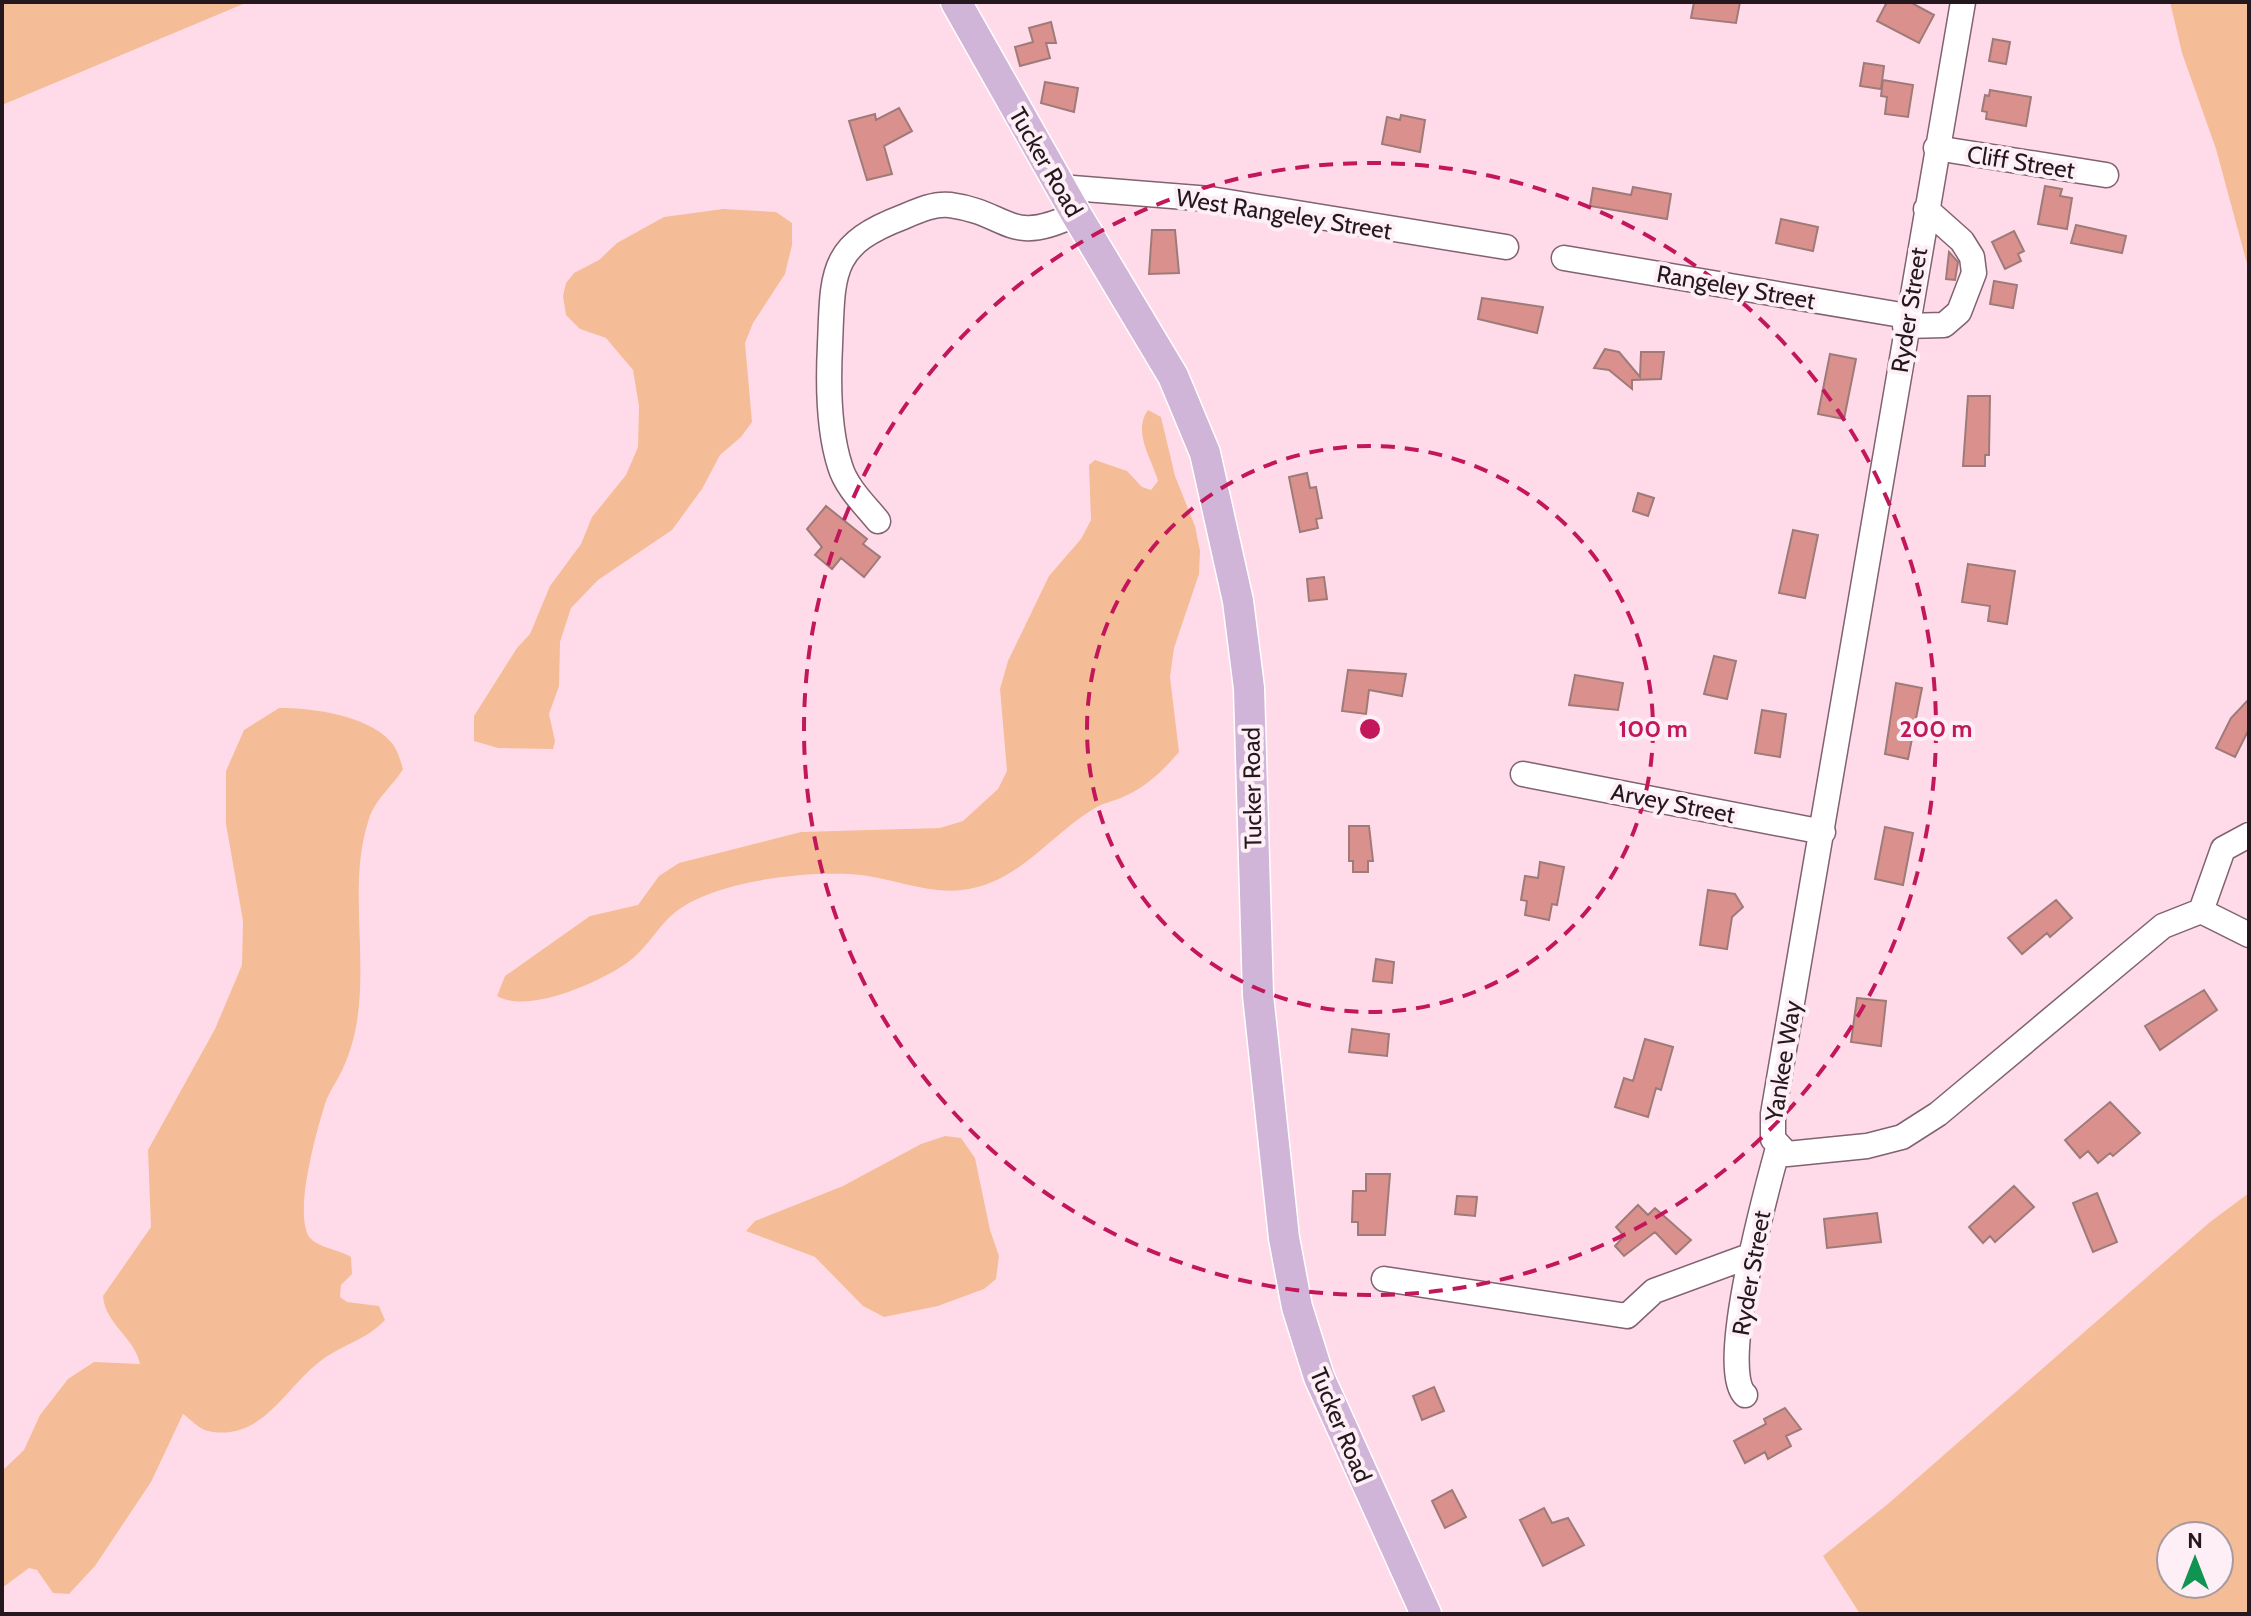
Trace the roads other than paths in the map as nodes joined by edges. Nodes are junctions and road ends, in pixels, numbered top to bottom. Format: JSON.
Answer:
{"nodes":[{"id":1,"x":956,"y":2,"type":"edge"},
{"id":2,"x":1963,"y":2,"type":"edge"},
{"id":3,"x":1936,"y":148,"type":"junction"},
{"id":4,"x":2106,"y":175,"type":"dead end"},
{"id":5,"x":1060,"y":187,"type":"junction"},
{"id":6,"x":1926,"y":209,"type":"junction"},
{"id":7,"x":1076,"y":214,"type":"junction"},
{"id":8,"x":1506,"y":247,"type":"dead end"},
{"id":9,"x":1564,"y":258,"type":"dead end"},
{"id":10,"x":1906,"y":321,"type":"junction"},
{"id":11,"x":878,"y":521,"type":"dead end"},
{"id":12,"x":1857,"y":618,"type":"joint"},
{"id":13,"x":1523,"y":774,"type":"dead end"},
{"id":14,"x":1823,"y":832,"type":"junction"},
{"id":15,"x":2249,"y":835,"type":"edge"},
{"id":16,"x":2201,"y":911,"type":"junction"},
{"id":17,"x":2249,"y":935,"type":"edge"},
{"id":18,"x":1778,"y":1148,"type":"junction"},
{"id":19,"x":1752,"y":1255,"type":"junction"},
{"id":20,"x":1384,"y":1279,"type":"dead end"},
{"id":21,"x":1745,"y":1395,"type":"dead end"},
{"id":22,"x":1426,"y":1614,"type":"edge"}],
"edges":[{"from":1,"to":5,"type":"main road","name":"Tucker Road"},
{"from":2,"to":3,"type":"street","name":"Ryder Street"},
{"from":3,"to":4,"type":"street","name":"Cliff Street"},
{"from":3,"to":6,"type":"street","name":"Ryder Street"},
{"from":5,"to":7,"type":"main road","name":"Tucker Road"},
{"from":5,"to":8,"type":"street","name":"West Rangeley Street"},
{"from":6,"to":10,"type":"street","name":"Ryder Street"},
{"from":6,"to":10,"type":"street","name":"Rangeley Street"},
{"from":7,"to":11,"type":"street"},
{"from":7,"to":22,"type":"main road","name":"Tucker Road"},
{"from":9,"to":10,"type":"street","name":"Rangeley Street"},
{"from":10,"to":12,"type":"street","name":"Ryder Street"},
{"from":12,"to":14,"type":"street","name":"Yankee Way"},
{"from":13,"to":14,"type":"street","name":"Arvey Street"},
{"from":14,"to":18,"type":"street","name":"Yankee Way"},
{"from":15,"to":16,"type":"street"},
{"from":16,"to":17,"type":"street"},
{"from":16,"to":18,"type":"street","name":"Yankee Way"},
{"from":18,"to":19,"type":"street","name":"Ryder Street"},
{"from":19,"to":20,"type":"street"},
{"from":19,"to":21,"type":"street","name":"Ryder Street"}]}
